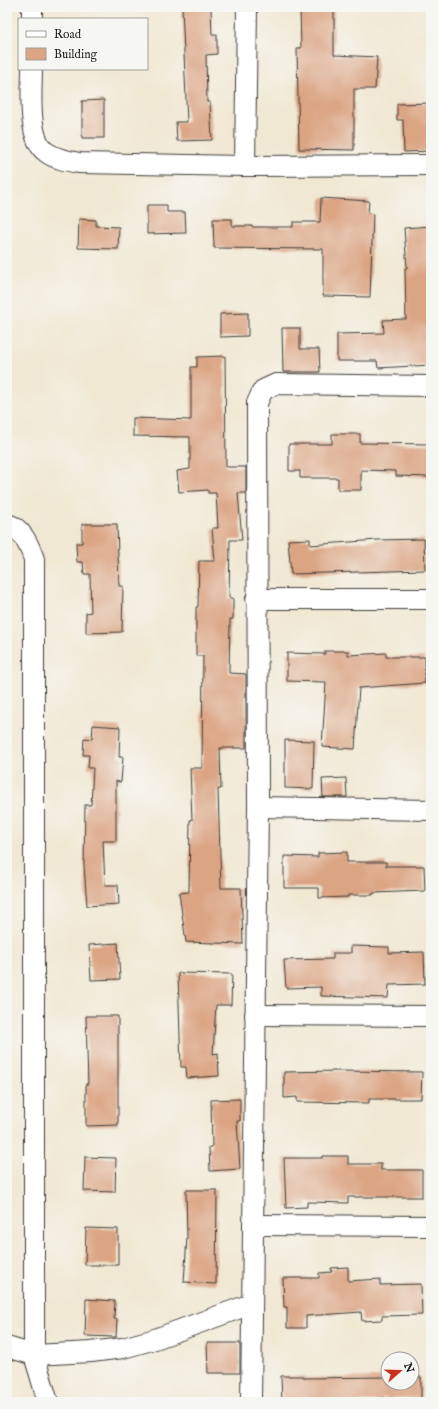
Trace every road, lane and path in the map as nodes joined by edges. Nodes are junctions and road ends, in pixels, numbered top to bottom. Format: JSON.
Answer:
{"nodes":[{"id":1,"x":32,"y":7,"type":"edge"},
{"id":2,"x":247,"y":7,"type":"edge"},
{"id":3,"x":32,"y":18,"type":"edge"},
{"id":4,"x":32,"y":70,"type":"edge"},
{"id":5,"x":431,"y":165,"type":"edge"},
{"id":6,"x":245,"y":166,"type":"junction"},
{"id":7,"x":431,"y":386,"type":"edge"},
{"id":8,"x":7,"y":524,"type":"edge"},
{"id":9,"x":256,"y":599,"type":"junction"},
{"id":10,"x":431,"y":600,"type":"edge"},
{"id":11,"x":258,"y":807,"type":"junction"},
{"id":12,"x":431,"y":810,"type":"edge"},
{"id":13,"x":255,"y":1015,"type":"junction"},
{"id":14,"x":431,"y":1016,"type":"edge"},
{"id":15,"x":253,"y":1226,"type":"junction"},
{"id":16,"x":431,"y":1226,"type":"edge"},
{"id":17,"x":251,"y":1304,"type":"junction"},
{"id":18,"x":7,"y":1347,"type":"edge"},
{"id":19,"x":34,"y":1355,"type":"junction"},
{"id":20,"x":48,"y":1402,"type":"edge"},
{"id":21,"x":252,"y":1402,"type":"edge"}],
"edges":[{"from":1,"to":3,"type":"street"},
{"from":2,"to":6,"type":"street"},
{"from":4,"to":6,"type":"street"},
{"from":5,"to":6,"type":"street"},
{"from":7,"to":9,"type":"street"},
{"from":8,"to":19,"type":"street"},
{"from":9,"to":10,"type":"street"},
{"from":9,"to":11,"type":"street"},
{"from":11,"to":12,"type":"street"},
{"from":11,"to":13,"type":"street"},
{"from":13,"to":14,"type":"street"},
{"from":13,"to":15,"type":"street"},
{"from":15,"to":16,"type":"street"},
{"from":15,"to":17,"type":"street"},
{"from":17,"to":19,"type":"street"},
{"from":17,"to":21,"type":"street"},
{"from":18,"to":19,"type":"street"},
{"from":19,"to":20,"type":"street"}]}
